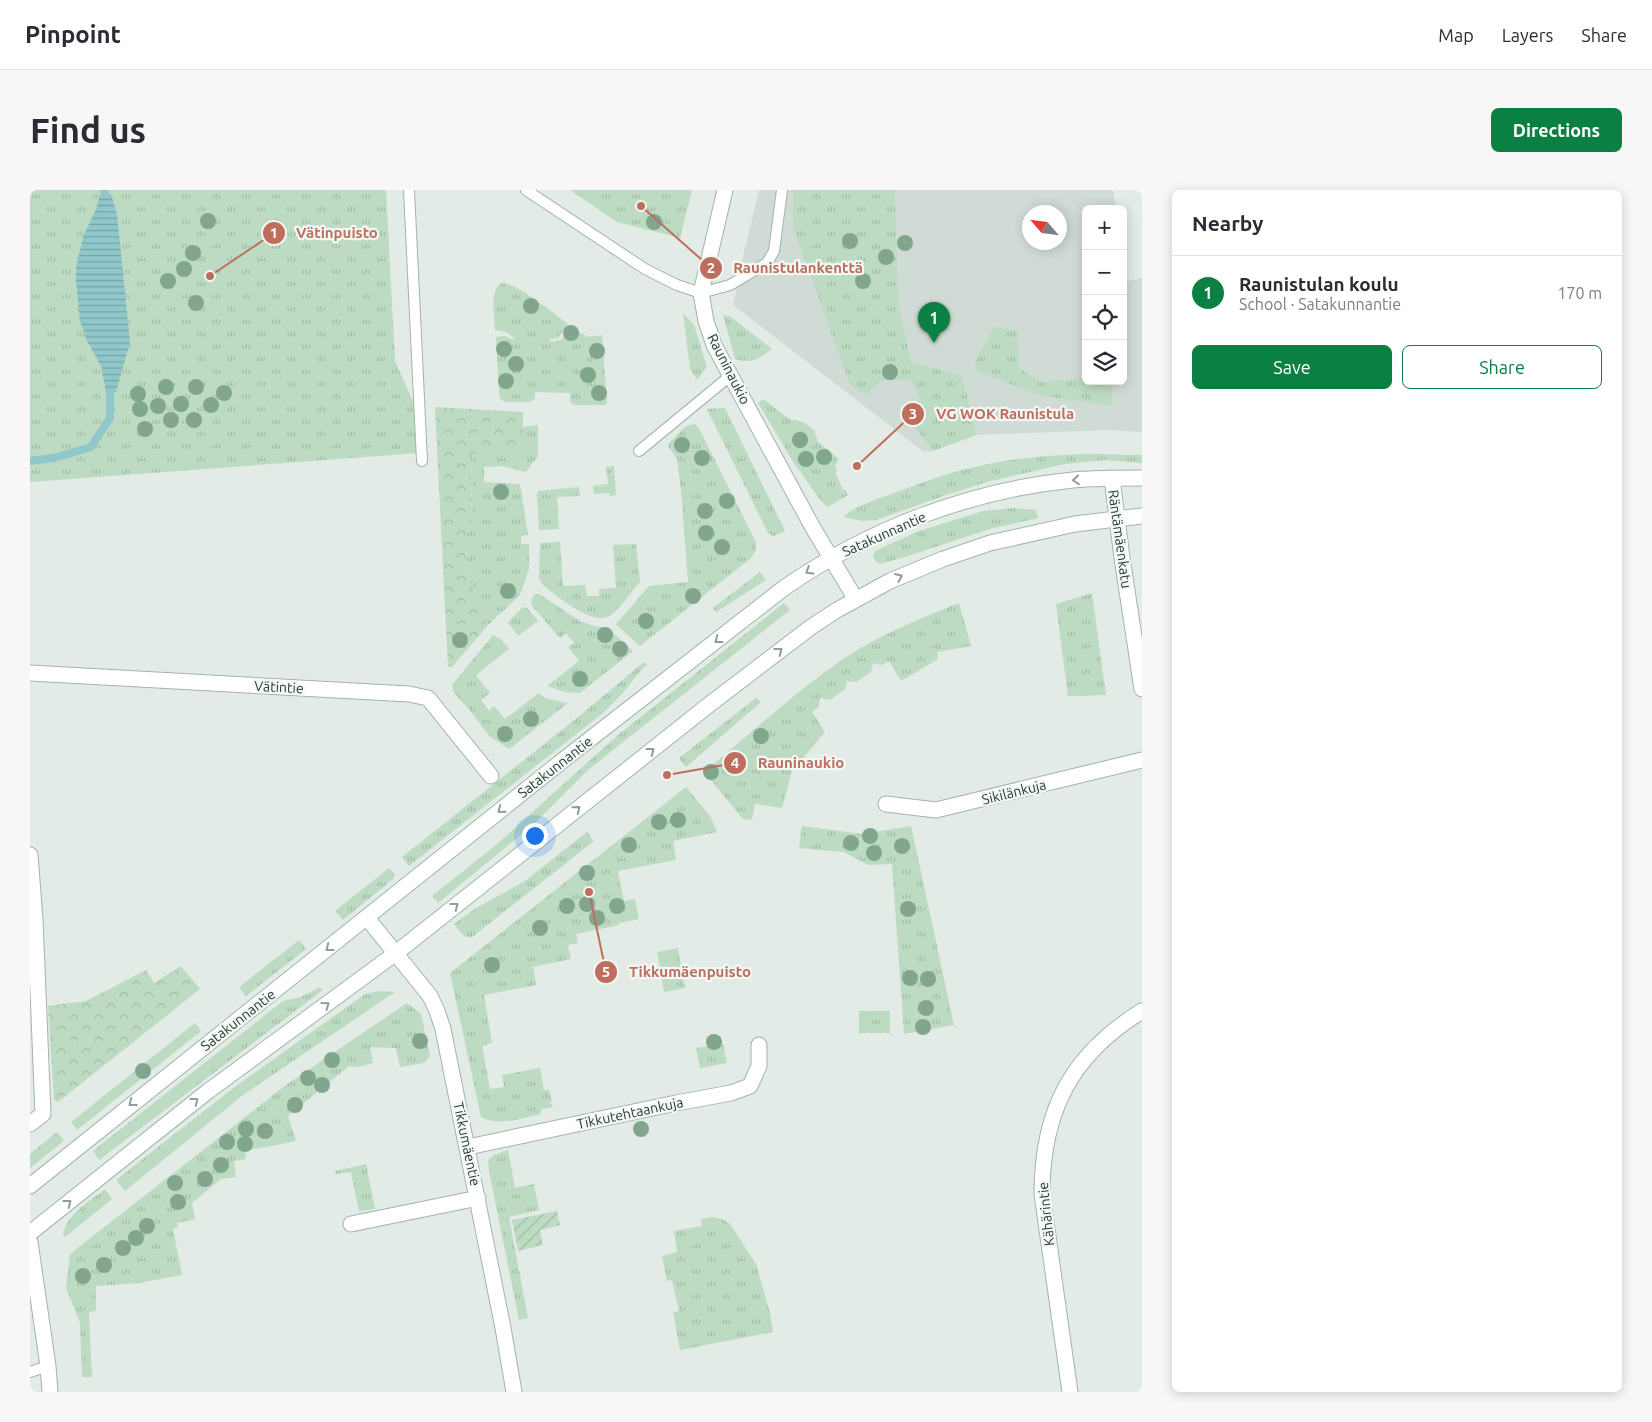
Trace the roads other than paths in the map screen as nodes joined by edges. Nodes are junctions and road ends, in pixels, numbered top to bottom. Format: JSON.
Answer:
{"nodes":[{"id":1,"x":409,"y":190,"type":"edge"},
{"id":2,"x":526,"y":190,"type":"edge"},
{"id":3,"x":725,"y":190,"type":"edge"},
{"id":4,"x":782,"y":190,"type":"edge"},
{"id":5,"x":701,"y":293,"type":"junction"},
{"id":6,"x":730,"y":376,"type":"junction"},
{"id":7,"x":639,"y":451,"type":"dead end"},
{"id":8,"x":422,"y":461,"type":"dead end"},
{"id":9,"x":1112,"y":478,"type":"junction"},
{"id":10,"x":1142,"y":478,"type":"edge"},
{"id":11,"x":1142,"y":516,"type":"edge"},
{"id":12,"x":1117,"y":518,"type":"junction"},
{"id":13,"x":831,"y":558,"type":"junction"},
{"id":14,"x":855,"y":598,"type":"junction"},
{"id":15,"x":30,"y":673,"type":"edge"},
{"id":16,"x":1142,"y":689,"type":"edge"},
{"id":17,"x":1142,"y":760,"type":"edge"},
{"id":18,"x":491,"y":776,"type":"dead end"},
{"id":19,"x":886,"y":804,"type":"dead end"},
{"id":20,"x":30,"y":855,"type":"edge"},
{"id":21,"x":367,"y":918,"type":"junction"},
{"id":22,"x":33,"y":919,"type":"edge"},
{"id":23,"x":396,"y":953,"type":"junction"},
{"id":24,"x":1142,"y":1011,"type":"edge"},
{"id":25,"x":759,"y":1045,"type":"dead end"},
{"id":26,"x":30,"y":1124,"type":"edge"},
{"id":27,"x":468,"y":1147,"type":"junction"},
{"id":28,"x":30,"y":1186,"type":"edge"},
{"id":29,"x":478,"y":1198,"type":"junction"},
{"id":30,"x":351,"y":1224,"type":"dead end"},
{"id":31,"x":30,"y":1233,"type":"edge"},
{"id":32,"x":30,"y":1242,"type":"edge"},
{"id":33,"x":48,"y":1366,"type":"junction"},
{"id":34,"x":30,"y":1372,"type":"edge"},
{"id":35,"x":50,"y":1392,"type":"edge"},
{"id":36,"x":514,"y":1392,"type":"edge"},
{"id":37,"x":1070,"y":1392,"type":"edge"}],
"edges":[{"from":1,"to":8,"type":"lane"},
{"from":2,"to":5,"type":"lane"},
{"from":3,"to":5,"type":"street"},
{"from":4,"to":5,"type":"lane"},
{"from":5,"to":6,"type":"street","name":"Rauninaukio"},
{"from":6,"to":7,"type":"lane"},
{"from":6,"to":13,"type":"street","name":"Rauninaukio"},
{"from":9,"to":10,"type":"street","name":"Satakunnantie"},
{"from":9,"to":12,"type":"street","name":"Räntämäenkatu"},
{"from":9,"to":13,"type":"street","name":"Satakunnantie","one_way":true},
{"from":11,"to":12,"type":"street"},
{"from":14,"to":12,"type":"street","one_way":true},
{"from":12,"to":16,"type":"street","name":"Räntämäenkatu"},
{"from":13,"to":14,"type":"street","name":"Rauninaukio"},
{"from":13,"to":21,"type":"street","name":"Satakunnantie","one_way":true},
{"from":23,"to":14,"type":"street","one_way":true},
{"from":15,"to":18,"type":"street","name":"Vätintie"},
{"from":17,"to":19,"type":"street","name":"Sikilänkuja"},
{"from":20,"to":22,"type":"street"},
{"from":21,"to":23,"type":"street","name":"Tikkumäentie"},
{"from":21,"to":28,"type":"street","name":"Satakunnantie","one_way":true},
{"from":22,"to":26,"type":"street"},
{"from":23,"to":27,"type":"street","name":"Tikkumäentie"},
{"from":31,"to":23,"type":"street","one_way":true},
{"from":24,"to":37,"type":"street","name":"Kähärintie"},
{"from":25,"to":27,"type":"street","name":"Tikkutehtaankuja"},
{"from":27,"to":29,"type":"street","name":"Tikkumäentie"},
{"from":29,"to":30,"type":"street"},
{"from":29,"to":36,"type":"street","name":"Tikkumäentie"},
{"from":32,"to":33,"type":"street"},
{"from":33,"to":34,"type":"lane"},
{"from":33,"to":35,"type":"street"}]}
